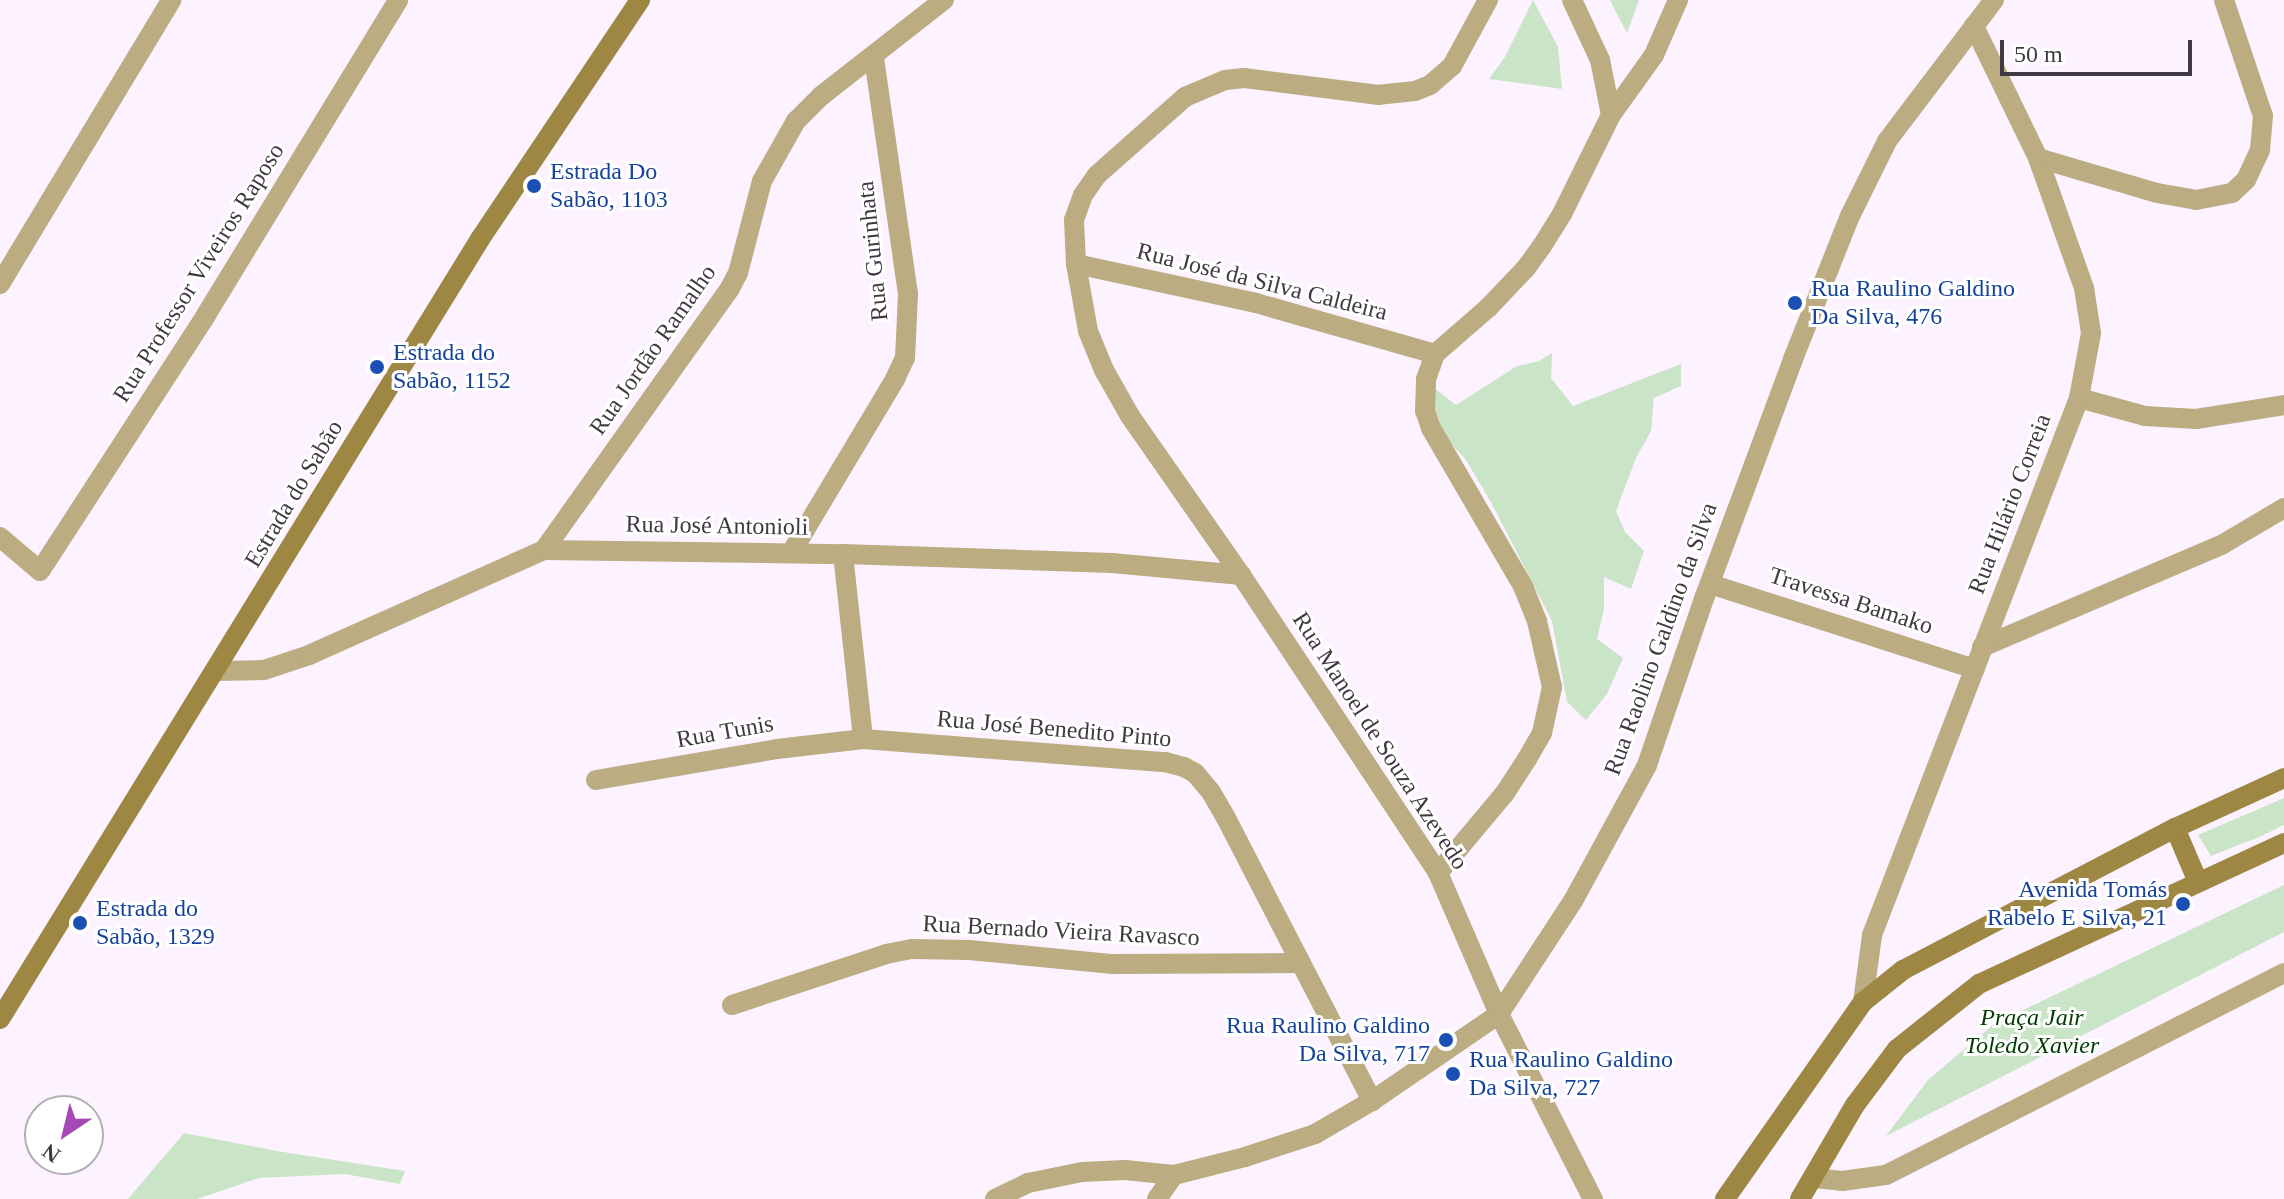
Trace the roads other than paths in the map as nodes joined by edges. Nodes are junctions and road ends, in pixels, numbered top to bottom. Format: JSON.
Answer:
{"nodes":[{"id":1,"x":171,"y":0,"type":"edge"},
{"id":2,"x":398,"y":0,"type":"edge"},
{"id":3,"x":640,"y":0,"type":"edge"},
{"id":4,"x":944,"y":0,"type":"edge"},
{"id":5,"x":1488,"y":0,"type":"edge"},
{"id":6,"x":1572,"y":0,"type":"edge"},
{"id":7,"x":1678,"y":0,"type":"edge"},
{"id":8,"x":1994,"y":0,"type":"edge"},
{"id":9,"x":2224,"y":0,"type":"edge"},
{"id":10,"x":1974,"y":26,"type":"junction"},
{"id":11,"x":874,"y":57,"type":"junction"},
{"id":12,"x":1611,"y":115,"type":"junction"},
{"id":13,"x":2038,"y":158,"type":"junction"},
{"id":14,"x":1076,"y":264,"type":"junction"},
{"id":15,"x":0,"y":284,"type":"edge"},
{"id":16,"x":1435,"y":354,"type":"junction"},
{"id":17,"x":2079,"y":398,"type":"junction"},
{"id":18,"x":2284,"y":405,"type":"edge"},
{"id":19,"x":2284,"y":508,"type":"edge"},
{"id":20,"x":0,"y":537,"type":"edge"},
{"id":21,"x":544,"y":550,"type":"junction"},
{"id":22,"x":791,"y":553,"type":"junction"},
{"id":23,"x":843,"y":554,"type":"junction"},
{"id":24,"x":1241,"y":575,"type":"junction"},
{"id":25,"x":1710,"y":584,"type":"junction"},
{"id":26,"x":1982,"y":647,"type":"junction"},
{"id":27,"x":1975,"y":669,"type":"junction"},
{"id":28,"x":216,"y":671,"type":"junction"},
{"id":29,"x":863,"y":739,"type":"junction"},
{"id":30,"x":2284,"y":778,"type":"edge"},
{"id":31,"x":596,"y":780,"type":"dead end"},
{"id":32,"x":2175,"y":828,"type":"junction"},
{"id":33,"x":2284,"y":843,"type":"edge"},
{"id":34,"x":1438,"y":873,"type":"junction"},
{"id":35,"x":2198,"y":882,"type":"junction"},
{"id":36,"x":1300,"y":963,"type":"junction"},
{"id":37,"x":2284,"y":973,"type":"edge"},
{"id":38,"x":1863,"y":1002,"type":"junction"},
{"id":39,"x":732,"y":1005,"type":"dead end"},
{"id":40,"x":1499,"y":1014,"type":"junction"},
{"id":41,"x":0,"y":1019,"type":"edge"},
{"id":42,"x":1372,"y":1101,"type":"junction"},
{"id":43,"x":1174,"y":1175,"type":"junction"},
{"id":44,"x":1814,"y":1178,"type":"junction"},
{"id":45,"x":995,"y":1199,"type":"edge"},
{"id":46,"x":1157,"y":1199,"type":"edge"},
{"id":47,"x":1593,"y":1199,"type":"edge"},
{"id":48,"x":1725,"y":1199,"type":"edge"},
{"id":49,"x":1800,"y":1199,"type":"edge"}],
"edges":[{"from":1,"to":15,"type":"street"},
{"from":2,"to":20,"type":"street","name":"Rua Professor Viveiros Raposo"},
{"from":3,"to":28,"type":"street","name":"Estrada do Sabão"},
{"from":4,"to":11,"type":"street","name":"Rua Jordão Ramalho"},
{"from":5,"to":14,"type":"street","name":"Rua Manoel de Souza Azevedo"},
{"from":6,"to":12,"type":"street"},
{"from":7,"to":12,"type":"street"},
{"from":8,"to":10,"type":"street","name":"Rua Raolino Galdino da Silva"},
{"from":9,"to":13,"type":"street"},
{"from":10,"to":13,"type":"street","name":"Rua Hilário Correia"},
{"from":10,"to":25,"type":"street","name":"Rua Raolino Galdino da Silva"},
{"from":11,"to":21,"type":"street","name":"Rua Jordão Ramalho"},
{"from":11,"to":22,"type":"street","name":"Rua Gurinhata"},
{"from":12,"to":16,"type":"street"},
{"from":13,"to":17,"type":"street","name":"Rua Hilário Correia"},
{"from":14,"to":16,"type":"street","name":"Rua José da Silva Caldeira"},
{"from":14,"to":24,"type":"street","name":"Rua Manoel de Souza Azevedo"},
{"from":16,"to":34,"type":"street"},
{"from":17,"to":18,"type":"street"},
{"from":17,"to":26,"type":"street","name":"Rua Hilário Correia"},
{"from":19,"to":26,"type":"street"},
{"from":21,"to":22,"type":"street","name":"Rua José Antonioli"},
{"from":21,"to":28,"type":"street","name":"Rua José Antonioli"},
{"from":22,"to":23,"type":"street","name":"Rua José Antonioli"},
{"from":23,"to":24,"type":"street","name":"Rua José Antonioli"},
{"from":23,"to":29,"type":"street"},
{"from":24,"to":34,"type":"street","name":"Rua Manoel de Souza Azevedo"},
{"from":25,"to":27,"type":"street","name":"Travessa Bamako"},
{"from":25,"to":40,"type":"street","name":"Rua Raolino Galdino da Silva"},
{"from":26,"to":27,"type":"street","name":"Rua Hilário Correia"},
{"from":27,"to":38,"type":"street","name":"Rua Hilário Correia"},
{"from":28,"to":41,"type":"street","name":"Estrada do Sabão"},
{"from":29,"to":31,"type":"street","name":"Rua Tunis"},
{"from":29,"to":36,"type":"street","name":"Rua José Benedito Pinto"},
{"from":30,"to":32,"type":"street"},
{"from":32,"to":35,"type":"street"},
{"from":32,"to":38,"type":"street"},
{"from":33,"to":35,"type":"street"},
{"from":34,"to":40,"type":"street","name":"Rua Manoel de Souza Azevedo"},
{"from":35,"to":44,"type":"street"},
{"from":36,"to":39,"type":"street","name":"Rua Bernado Vieira Ravasco"},
{"from":36,"to":42,"type":"street","name":"Rua José Benedito Pinto"},
{"from":37,"to":44,"type":"street"},
{"from":38,"to":48,"type":"street"},
{"from":40,"to":42,"type":"street","name":"Rua Raolino Galdino da Silva"},
{"from":40,"to":47,"type":"street","name":"Rua Manoel de Souza Azevedo"},
{"from":42,"to":43,"type":"street","name":"Rua Raolino Galdino da Silva"},
{"from":43,"to":45,"type":"street","name":"Rua Raolino Galdino da Silva"},
{"from":43,"to":46,"type":"street"},
{"from":44,"to":49,"type":"street"}]}
